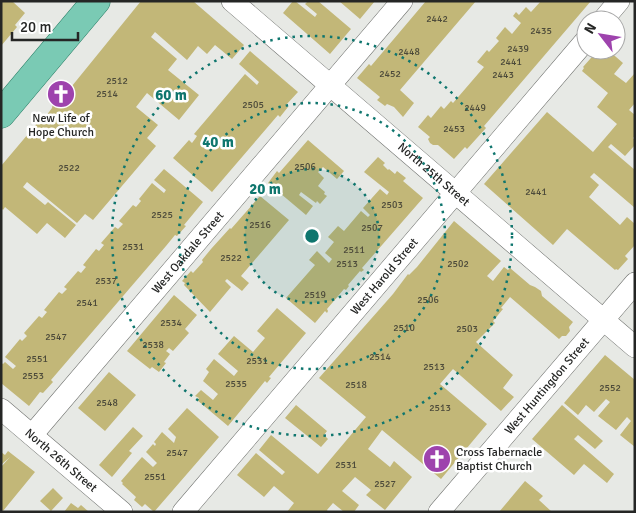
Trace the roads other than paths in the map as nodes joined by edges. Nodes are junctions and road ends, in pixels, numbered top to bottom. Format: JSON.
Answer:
{"nodes":[{"id":1,"x":96,"y":1,"type":"edge"},
{"id":2,"x":232,"y":1,"type":"edge"},
{"id":3,"x":402,"y":1,"type":"edge"},
{"id":4,"x":576,"y":52,"type":"edge"},
{"id":5,"x":330,"y":85,"type":"junction"},
{"id":6,"x":1,"y":114,"type":"edge"},
{"id":7,"x":455,"y":193,"type":"junction"},
{"id":8,"x":635,"y":283,"type":"edge"},
{"id":9,"x":603,"y":320,"type":"junction"},
{"id":10,"x":635,"y":348,"type":"edge"},
{"id":11,"x":1,"y":409,"type":"edge"},
{"id":12,"x":32,"y":435,"type":"junction"},
{"id":13,"x":122,"y":512,"type":"edge"},
{"id":14,"x":183,"y":512,"type":"edge"},
{"id":15,"x":439,"y":512,"type":"edge"}],
"edges":[{"from":1,"to":6,"type":"main road"},
{"from":2,"to":5,"type":"street","name":"North 25th Street"},
{"from":3,"to":5,"type":"street","name":"West Oakdale Street"},
{"from":4,"to":7,"type":"street","name":"West Harold Street"},
{"from":5,"to":7,"type":"street","name":"North 25th Street"},
{"from":5,"to":12,"type":"street","name":"West Oakdale Street"},
{"from":7,"to":9,"type":"street","name":"North 25th Street"},
{"from":7,"to":14,"type":"street","name":"West Harold Street"},
{"from":8,"to":9,"type":"street","name":"West Huntingdon Street"},
{"from":9,"to":10,"type":"street","name":"North 25th Street"},
{"from":9,"to":15,"type":"street","name":"West Huntingdon Street"},
{"from":11,"to":12,"type":"street","name":"North 26th Street"},
{"from":12,"to":13,"type":"street","name":"North 26th Street"}]}
